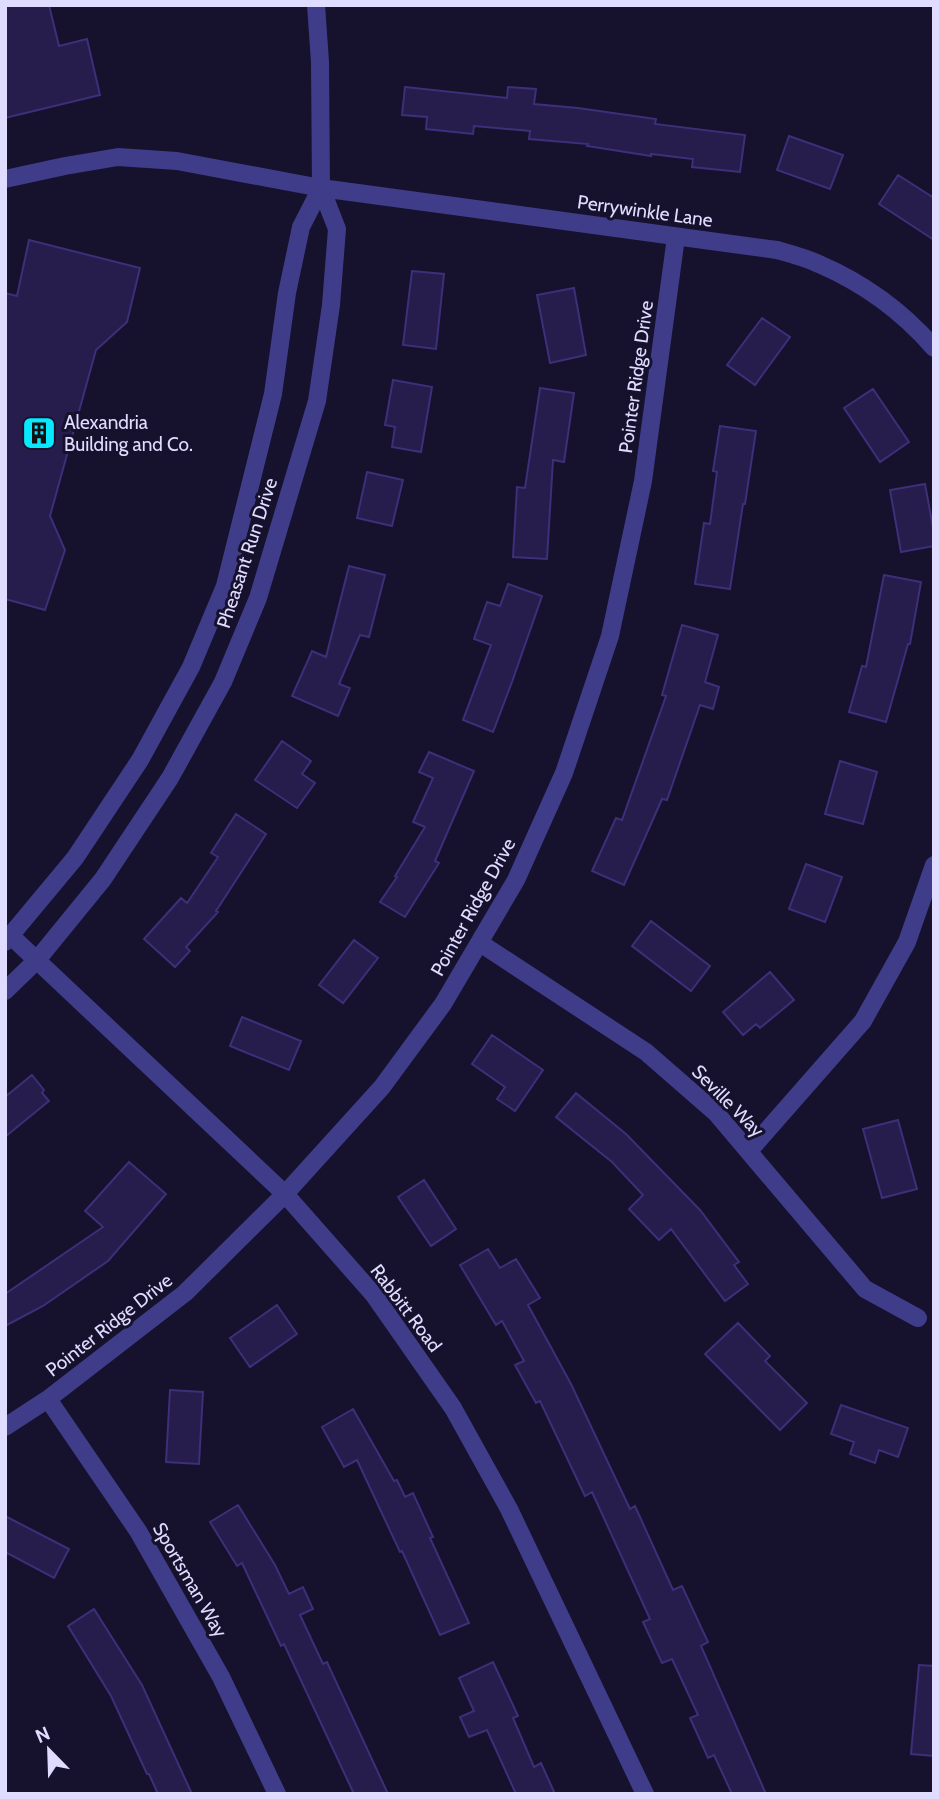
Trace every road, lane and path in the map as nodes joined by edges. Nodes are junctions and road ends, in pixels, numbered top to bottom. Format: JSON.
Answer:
{"nodes":[{"id":1,"x":316,"y":5,"type":"edge"},
{"id":2,"x":5,"y":179,"type":"edge"},
{"id":3,"x":321,"y":188,"type":"junction"},
{"id":4,"x":676,"y":237,"type":"junction"},
{"id":5,"x":934,"y":348,"type":"edge"},
{"id":6,"x":934,"y":865,"type":"edge"},
{"id":7,"x":8,"y":939,"type":"edge"},
{"id":8,"x":480,"y":943,"type":"junction"},
{"id":9,"x":37,"y":960,"type":"junction"},
{"id":10,"x":5,"y":991,"type":"edge"},
{"id":11,"x":749,"y":1151,"type":"junction"},
{"id":12,"x":285,"y":1194,"type":"junction"},
{"id":13,"x":918,"y":1318,"type":"dead end"},
{"id":14,"x":48,"y":1399,"type":"junction"},
{"id":15,"x":5,"y":1427,"type":"edge"},
{"id":16,"x":277,"y":1794,"type":"edge"},
{"id":17,"x":645,"y":1794,"type":"edge"}],
"edges":[{"from":1,"to":3,"type":"street","name":"Pheasant Run Drive"},
{"from":2,"to":3,"type":"street","name":"Perrywinkle Lane"},
{"from":3,"to":4,"type":"street","name":"Perrywinkle Lane"},
{"from":3,"to":7,"type":"street","name":"Pheasant Run Drive"},
{"from":3,"to":9,"type":"street","name":"Pheasant Run Drive"},
{"from":4,"to":5,"type":"street","name":"Perrywinkle Lane"},
{"from":4,"to":8,"type":"street","name":"Pointer Ridge Drive"},
{"from":6,"to":11,"type":"street"},
{"from":7,"to":9,"type":"street","name":"Rabbitt Road"},
{"from":8,"to":11,"type":"street","name":"Seville Way"},
{"from":8,"to":12,"type":"street","name":"Pointer Ridge Drive"},
{"from":9,"to":10,"type":"street","name":"Pheasant Run Drive"},
{"from":9,"to":12,"type":"street","name":"Rabbitt Road"},
{"from":11,"to":13,"type":"street","name":"Seville Way"},
{"from":12,"to":14,"type":"street","name":"Pointer Ridge Drive"},
{"from":12,"to":17,"type":"street","name":"Rabbitt Road"},
{"from":14,"to":15,"type":"street","name":"Pointer Ridge Drive"},
{"from":14,"to":16,"type":"street","name":"Sportsman Way"}]}
